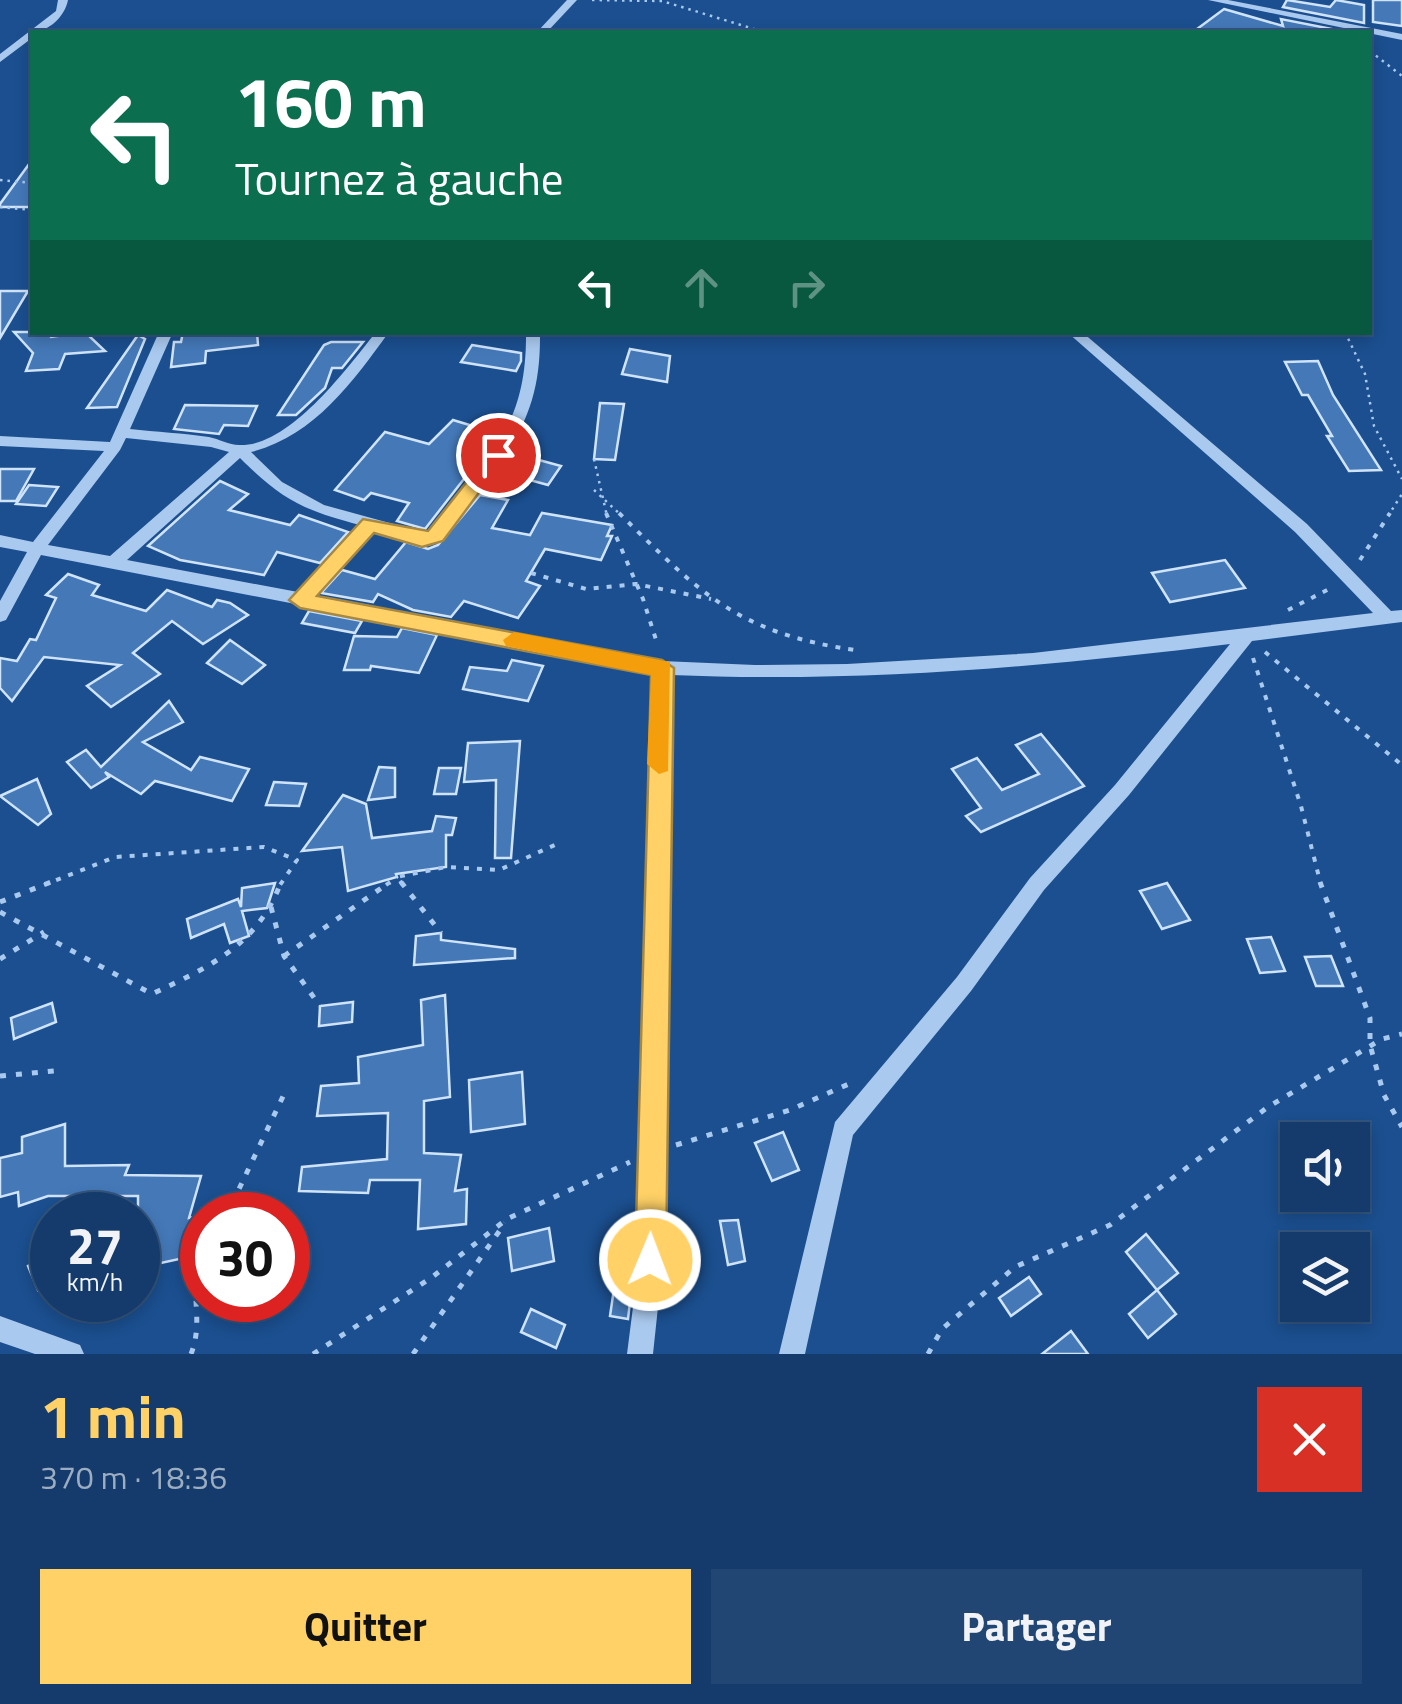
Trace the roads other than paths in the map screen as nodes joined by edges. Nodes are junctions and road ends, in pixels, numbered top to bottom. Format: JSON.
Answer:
{"nodes":[{"id":1,"x":62,"y":0,"type":"edge"},
{"id":2,"x":572,"y":0,"type":"edge"},
{"id":3,"x":588,"y":0,"type":"edge"},
{"id":4,"x":1213,"y":0,"type":"edge"},
{"id":5,"x":38,"y":30,"type":"edge"},
{"id":6,"x":544,"y":30,"type":"edge"},
{"id":7,"x":1370,"y":30,"type":"edge"},
{"id":8,"x":1372,"y":30,"type":"edge"},
{"id":9,"x":30,"y":36,"type":"edge"},
{"id":10,"x":1402,"y":36,"type":"edge"},
{"id":11,"x":0,"y":59,"type":"edge"},
{"id":12,"x":165,"y":335,"type":"edge"},
{"id":13,"x":382,"y":335,"type":"edge"},
{"id":14,"x":534,"y":335,"type":"edge"},
{"id":15,"x":1077,"y":335,"type":"edge"},
{"id":16,"x":118,"y":440,"type":"junction"},
{"id":17,"x":0,"y":442,"type":"edge"},
{"id":18,"x":240,"y":450,"type":"junction"},
{"id":19,"x":370,"y":524,"type":"junction"},
{"id":20,"x":0,"y":541,"type":"edge"},
{"id":21,"x":38,"y":548,"type":"junction"},
{"id":22,"x":114,"y":563,"type":"junction"},
{"id":23,"x":300,"y":600,"type":"junction"},
{"id":24,"x":0,"y":616,"type":"edge"},
{"id":25,"x":1394,"y":617,"type":"edge"},
{"id":26,"x":1246,"y":636,"type":"junction"},
{"id":27,"x":662,"y":668,"type":"junction"},
{"id":28,"x":0,"y":1328,"type":"edge"},
{"id":29,"x":72,"y":1354,"type":"edge"},
{"id":30,"x":640,"y":1354,"type":"edge"},
{"id":31,"x":792,"y":1354,"type":"edge"}],
"edges":[{"from":1,"to":5,"type":"street"},
{"from":2,"to":3,"type":"street"},
{"from":2,"to":6,"type":"street"},
{"from":4,"to":7,"type":"street"},
{"from":8,"to":10,"type":"street"},
{"from":9,"to":11,"type":"street"},
{"from":12,"to":16,"type":"street"},
{"from":13,"to":18,"type":"street"},
{"from":14,"to":19,"type":"street"},
{"from":15,"to":25,"type":"street"},
{"from":16,"to":17,"type":"street"},
{"from":16,"to":18,"type":"street"},
{"from":16,"to":21,"type":"street"},
{"from":18,"to":19,"type":"street"},
{"from":18,"to":22,"type":"street"},
{"from":19,"to":23,"type":"street"},
{"from":20,"to":21,"type":"street"},
{"from":21,"to":22,"type":"street"},
{"from":21,"to":24,"type":"street"},
{"from":22,"to":23,"type":"street"},
{"from":23,"to":27,"type":"street"},
{"from":25,"to":26,"type":"street"},
{"from":26,"to":27,"type":"street"},
{"from":26,"to":31,"type":"street"},
{"from":27,"to":30,"type":"street"},
{"from":28,"to":29,"type":"street"}]}
